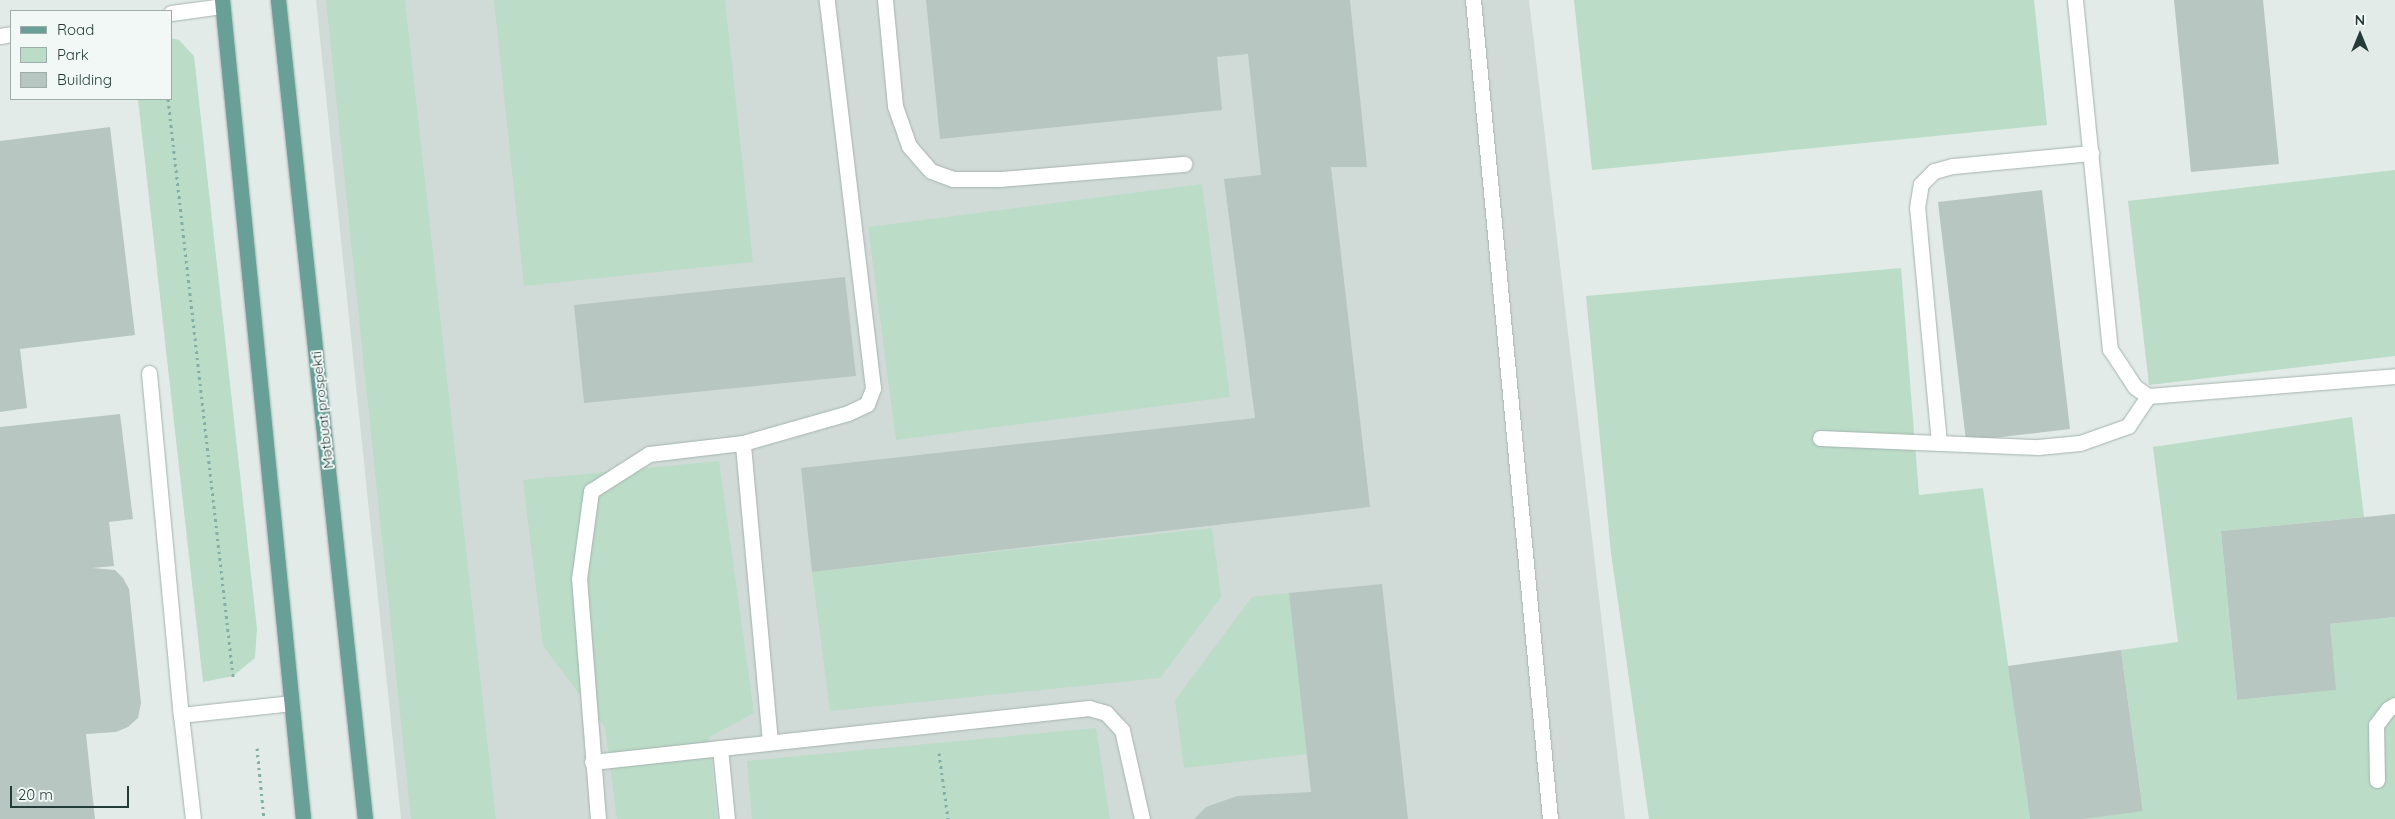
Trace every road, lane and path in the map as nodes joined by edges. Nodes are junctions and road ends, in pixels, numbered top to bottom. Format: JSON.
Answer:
{"nodes":[{"id":1,"x":278,"y":0,"type":"edge"},
{"id":2,"x":827,"y":0,"type":"edge"},
{"id":3,"x":885,"y":0,"type":"edge"},
{"id":4,"x":1473,"y":0,"type":"edge"},
{"id":5,"x":2075,"y":0,"type":"edge"},
{"id":6,"x":222,"y":3,"type":"edge"},
{"id":7,"x":172,"y":13,"type":"edge"},
{"id":8,"x":168,"y":100,"type":"edge"},
{"id":9,"x":2090,"y":153,"type":"junction"},
{"id":10,"x":1184,"y":164,"type":"dead end"},
{"id":11,"x":149,"y":373,"type":"dead end"},
{"id":12,"x":2395,"y":376,"type":"edge"},
{"id":13,"x":2148,"y":396,"type":"junction"},
{"id":14,"x":1820,"y":438,"type":"dead end"},
{"id":15,"x":743,"y":443,"type":"junction"},
{"id":16,"x":1940,"y":443,"type":"junction"},
{"id":17,"x":233,"y":676,"type":"dead end"},
{"id":18,"x":291,"y":703,"type":"junction"},
{"id":19,"x":2395,"y":705,"type":"edge"},
{"id":20,"x":181,"y":714,"type":"junction"},
{"id":21,"x":935,"y":725,"type":"junction"},
{"id":22,"x":770,"y":742,"type":"junction"},
{"id":23,"x":257,"y":748,"type":"dead end"},
{"id":24,"x":720,"y":748,"type":"junction"},
{"id":25,"x":592,"y":762,"type":"junction"},
{"id":26,"x":2376,"y":780,"type":"dead end"},
{"id":27,"x":193,"y":819,"type":"edge"},
{"id":28,"x":264,"y":819,"type":"edge"},
{"id":29,"x":303,"y":819,"type":"edge"},
{"id":30,"x":365,"y":819,"type":"edge"},
{"id":31,"x":598,"y":819,"type":"edge"},
{"id":32,"x":727,"y":819,"type":"edge"},
{"id":33,"x":948,"y":819,"type":"edge"},
{"id":34,"x":1142,"y":819,"type":"edge"},
{"id":35,"x":1550,"y":819,"type":"edge"}],
"edges":[{"from":1,"to":30,"type":"main road","name":"Mətbuat prospekti"},
{"from":2,"to":15,"type":"street"},
{"from":3,"to":10,"type":"street"},
{"from":4,"to":35,"type":"street"},
{"from":5,"to":9,"type":"street"},
{"from":6,"to":7,"type":"street"},
{"from":6,"to":18,"type":"main road"},
{"from":8,"to":17,"type":"path"},
{"from":9,"to":13,"type":"street"},
{"from":9,"to":16,"type":"street"},
{"from":11,"to":20,"type":"street"},
{"from":12,"to":13,"type":"street"},
{"from":13,"to":16,"type":"street"},
{"from":14,"to":16,"type":"street"},
{"from":15,"to":22,"type":"street"},
{"from":15,"to":25,"type":"street"},
{"from":18,"to":20,"type":"street"},
{"from":18,"to":29,"type":"main road"},
{"from":19,"to":26,"type":"street"},
{"from":20,"to":27,"type":"street"},
{"from":21,"to":22,"type":"street"},
{"from":21,"to":33,"type":"path"},
{"from":21,"to":34,"type":"street"},
{"from":22,"to":24,"type":"street"},
{"from":23,"to":28,"type":"path"},
{"from":24,"to":25,"type":"street"},
{"from":24,"to":32,"type":"street"},
{"from":25,"to":31,"type":"street"}]}
